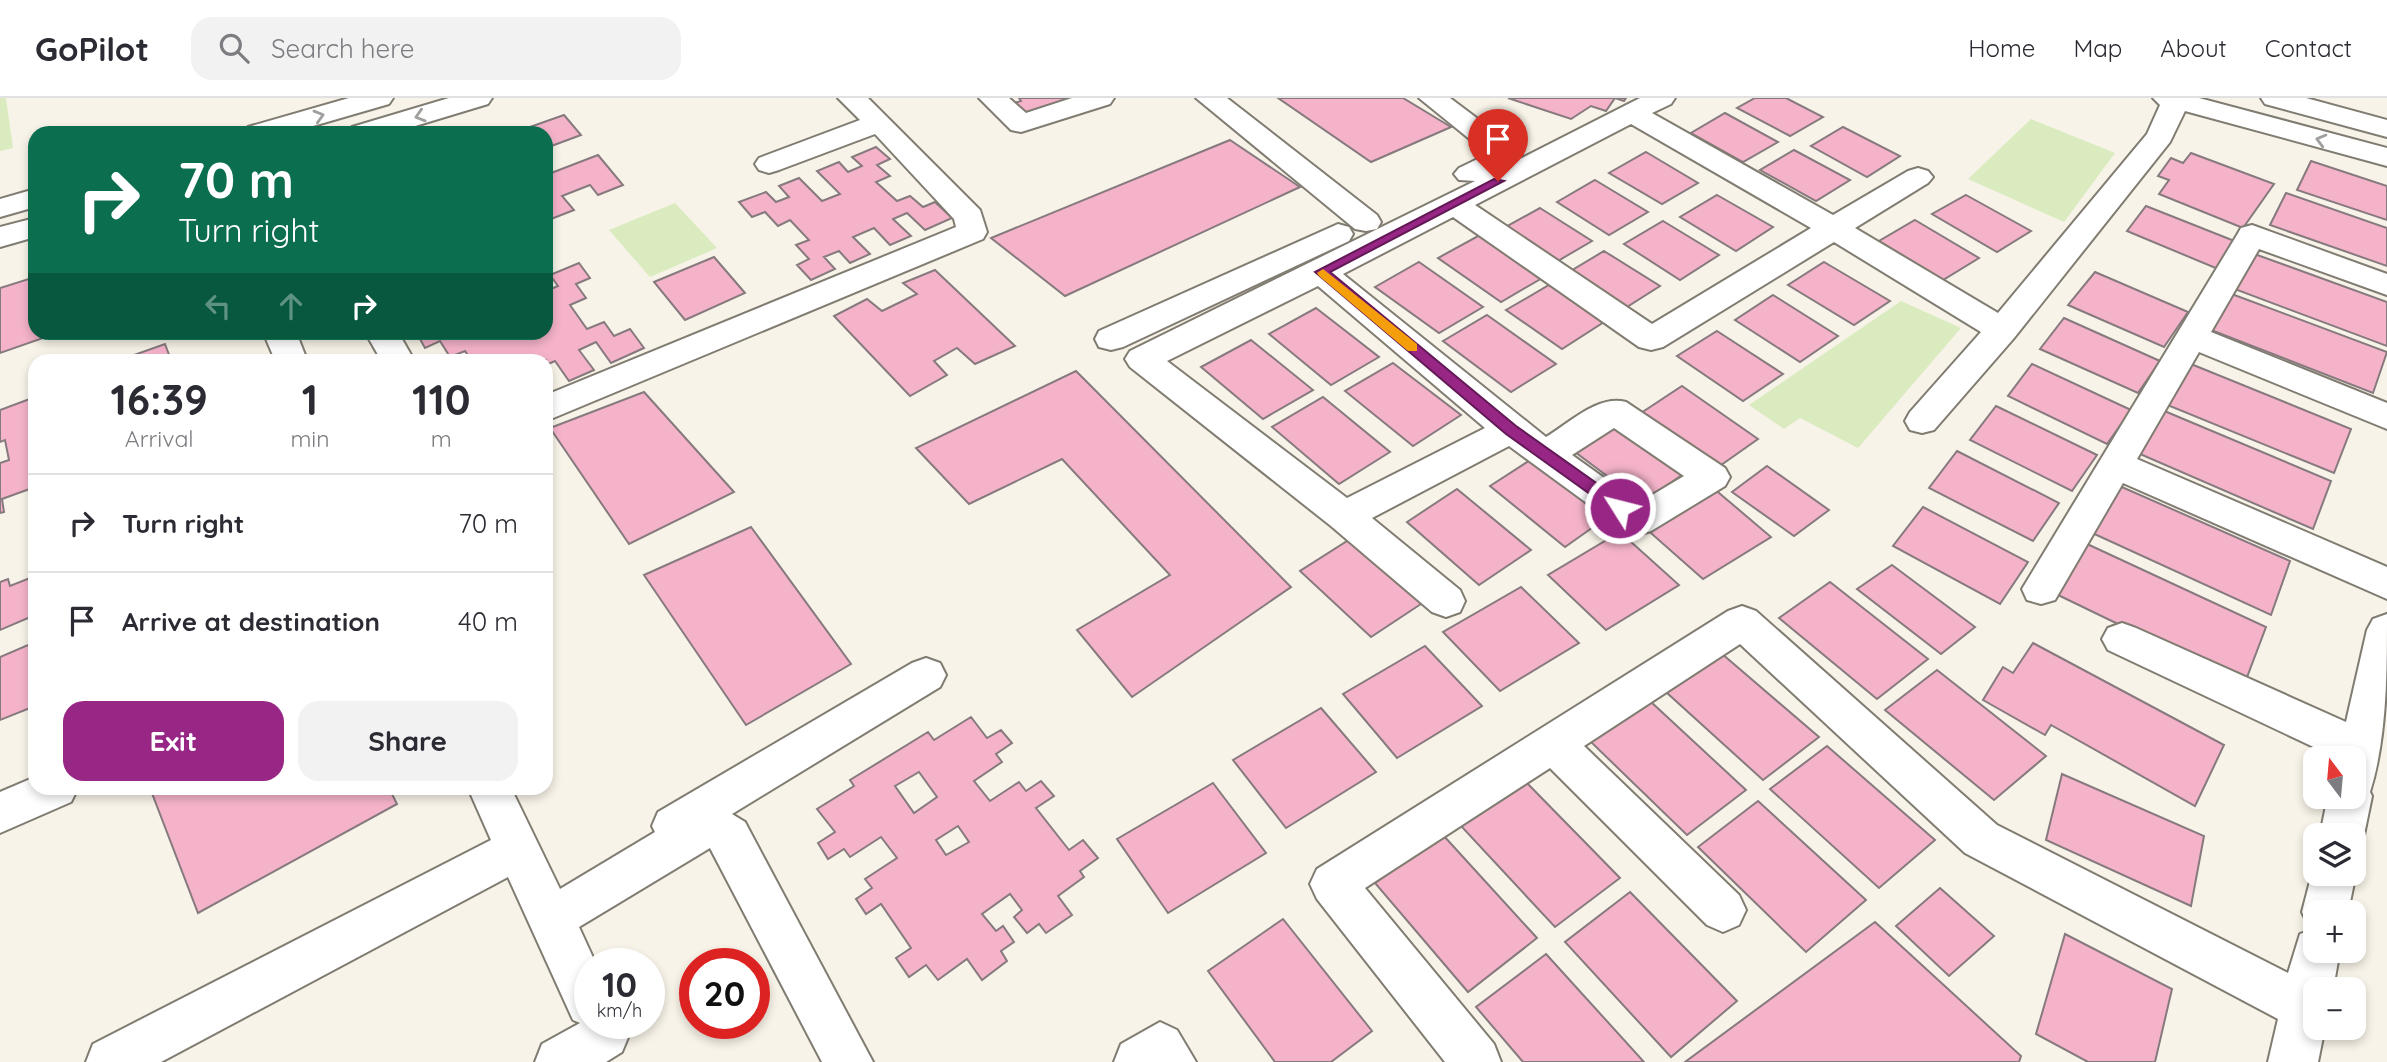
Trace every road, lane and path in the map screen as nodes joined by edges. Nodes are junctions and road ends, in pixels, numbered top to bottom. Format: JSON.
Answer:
{"nodes":[{"id":1,"x":379,"y":98,"type":"edge"},
{"id":2,"x":478,"y":98,"type":"edge"},
{"id":3,"x":852,"y":98,"type":"edge"},
{"id":4,"x":993,"y":98,"type":"edge"},
{"id":5,"x":1100,"y":98,"type":"edge"},
{"id":6,"x":1210,"y":98,"type":"edge"},
{"id":7,"x":1433,"y":98,"type":"edge"},
{"id":8,"x":1661,"y":98,"type":"edge"},
{"id":9,"x":2276,"y":98,"type":"edge"},
{"id":10,"x":2171,"y":99,"type":"edge"},
{"id":11,"x":1631,"y":113,"type":"junction"},
{"id":12,"x":878,"y":122,"type":"junction"},
{"id":13,"x":282,"y":126,"type":"edge"},
{"id":14,"x":385,"y":126,"type":"edge"},
{"id":15,"x":2387,"y":129,"type":"edge"},
{"id":16,"x":2387,"y":157,"type":"edge"},
{"id":17,"x":769,"y":164,"type":"dead end"},
{"id":18,"x":1917,"y":177,"type":"dead end"},
{"id":19,"x":28,"y":200,"type":"edge"},
{"id":20,"x":1454,"y":204,"type":"junction"},
{"id":21,"x":0,"y":208,"type":"edge"},
{"id":22,"x":1366,"y":222,"type":"junction"},
{"id":23,"x":28,"y":229,"type":"edge"},
{"id":24,"x":1835,"y":229,"type":"junction"},
{"id":25,"x":0,"y":237,"type":"edge"},
{"id":26,"x":1321,"y":272,"type":"junction"},
{"id":27,"x":2387,"y":285,"type":"edge"},
{"id":28,"x":2002,"y":330,"type":"junction"},
{"id":29,"x":2191,"y":337,"type":"junction"},
{"id":30,"x":1111,"y":339,"type":"dead end"},
{"id":31,"x":553,"y":406,"type":"edge"},
{"id":32,"x":2387,"y":417,"type":"edge"},
{"id":33,"x":1922,"y":421,"type":"dead end"},
{"id":34,"x":1511,"y":430,"type":"junction"},
{"id":35,"x":1547,"y":454,"type":"dead end"},
{"id":36,"x":2114,"y":464,"type":"junction"},
{"id":37,"x":1344,"y":516,"type":"junction"},
{"id":38,"x":2387,"y":584,"type":"edge"},
{"id":39,"x":2041,"y":589,"type":"dead end"},
{"id":40,"x":1446,"y":601,"type":"dead end"},
{"id":41,"x":2387,"y":630,"type":"edge"},
{"id":42,"x":2122,"y":639,"type":"dead end"},
{"id":43,"x":926,"y":675,"type":"dead end"},
{"id":44,"x":1553,"y":743,"type":"junction"},
{"id":45,"x":2325,"y":746,"type":"edge"},
{"id":46,"x":2361,"y":746,"type":"edge"},
{"id":47,"x":40,"y":795,"type":"edge"},
{"id":48,"x":492,"y":795,"type":"edge"},
{"id":49,"x":0,"y":813,"type":"edge"},
{"id":50,"x":519,"y":848,"type":"junction"},
{"id":51,"x":1723,"y":910,"type":"dead end"},
{"id":52,"x":546,"y":912,"type":"junction"},
{"id":53,"x":574,"y":970,"type":"edge"},
{"id":54,"x":2303,"y":1006,"type":"edge"},
{"id":55,"x":2303,"y":1016,"type":"edge"},
{"id":56,"x":592,"y":1039,"type":"edge"},
{"id":57,"x":111,"y":1062,"type":"edge"},
{"id":58,"x":560,"y":1062,"type":"edge"},
{"id":59,"x":848,"y":1062,"type":"edge"},
{"id":60,"x":1139,"y":1062,"type":"edge"},
{"id":61,"x":1171,"y":1062,"type":"edge"},
{"id":62,"x":1476,"y":1062,"type":"edge"},
{"id":63,"x":2293,"y":1062,"type":"edge"}],
"edges":[{"from":13,"to":1,"type":"street","one_way":true},
{"from":2,"to":14,"type":"street","one_way":true},
{"from":3,"to":12,"type":"street"},
{"from":4,"to":5,"type":"street"},
{"from":6,"to":22,"type":"street"},
{"from":7,"to":22,"type":"street"},
{"from":8,"to":11,"type":"street"},
{"from":9,"to":15,"type":"street"},
{"from":16,"to":10,"type":"street","one_way":true},
{"from":10,"to":28,"type":"street"},
{"from":11,"to":20,"type":"street"},
{"from":11,"to":24,"type":"street"},
{"from":12,"to":17,"type":"street"},
{"from":12,"to":31,"type":"street"},
{"from":18,"to":24,"type":"street"},
{"from":19,"to":21,"type":"street"},
{"from":20,"to":24,"type":"street"},
{"from":20,"to":26,"type":"street"},
{"from":22,"to":30,"type":"street"},
{"from":23,"to":25,"type":"street"},
{"from":24,"to":28,"type":"street"},
{"from":26,"to":34,"type":"street"},
{"from":26,"to":37,"type":"street"},
{"from":27,"to":29,"type":"street"},
{"from":28,"to":33,"type":"street"},
{"from":29,"to":32,"type":"street"},
{"from":29,"to":36,"type":"street"},
{"from":34,"to":35,"type":"street"},
{"from":34,"to":37,"type":"street"},
{"from":36,"to":38,"type":"street"},
{"from":36,"to":39,"type":"street"},
{"from":37,"to":40,"type":"street"},
{"from":41,"to":46,"type":"street"},
{"from":42,"to":45,"type":"street"},
{"from":43,"to":52,"type":"street"},
{"from":44,"to":51,"type":"street"},
{"from":44,"to":54,"type":"street"},
{"from":44,"to":62,"type":"street"},
{"from":47,"to":49,"type":"street"},
{"from":48,"to":50,"type":"street"},
{"from":50,"to":52,"type":"street"},
{"from":50,"to":57,"type":"street"},
{"from":52,"to":53,"type":"street"},
{"from":52,"to":59,"type":"street"},
{"from":55,"to":63,"type":"street"},
{"from":56,"to":58,"type":"street"},
{"from":60,"to":61,"type":"street"}]}
